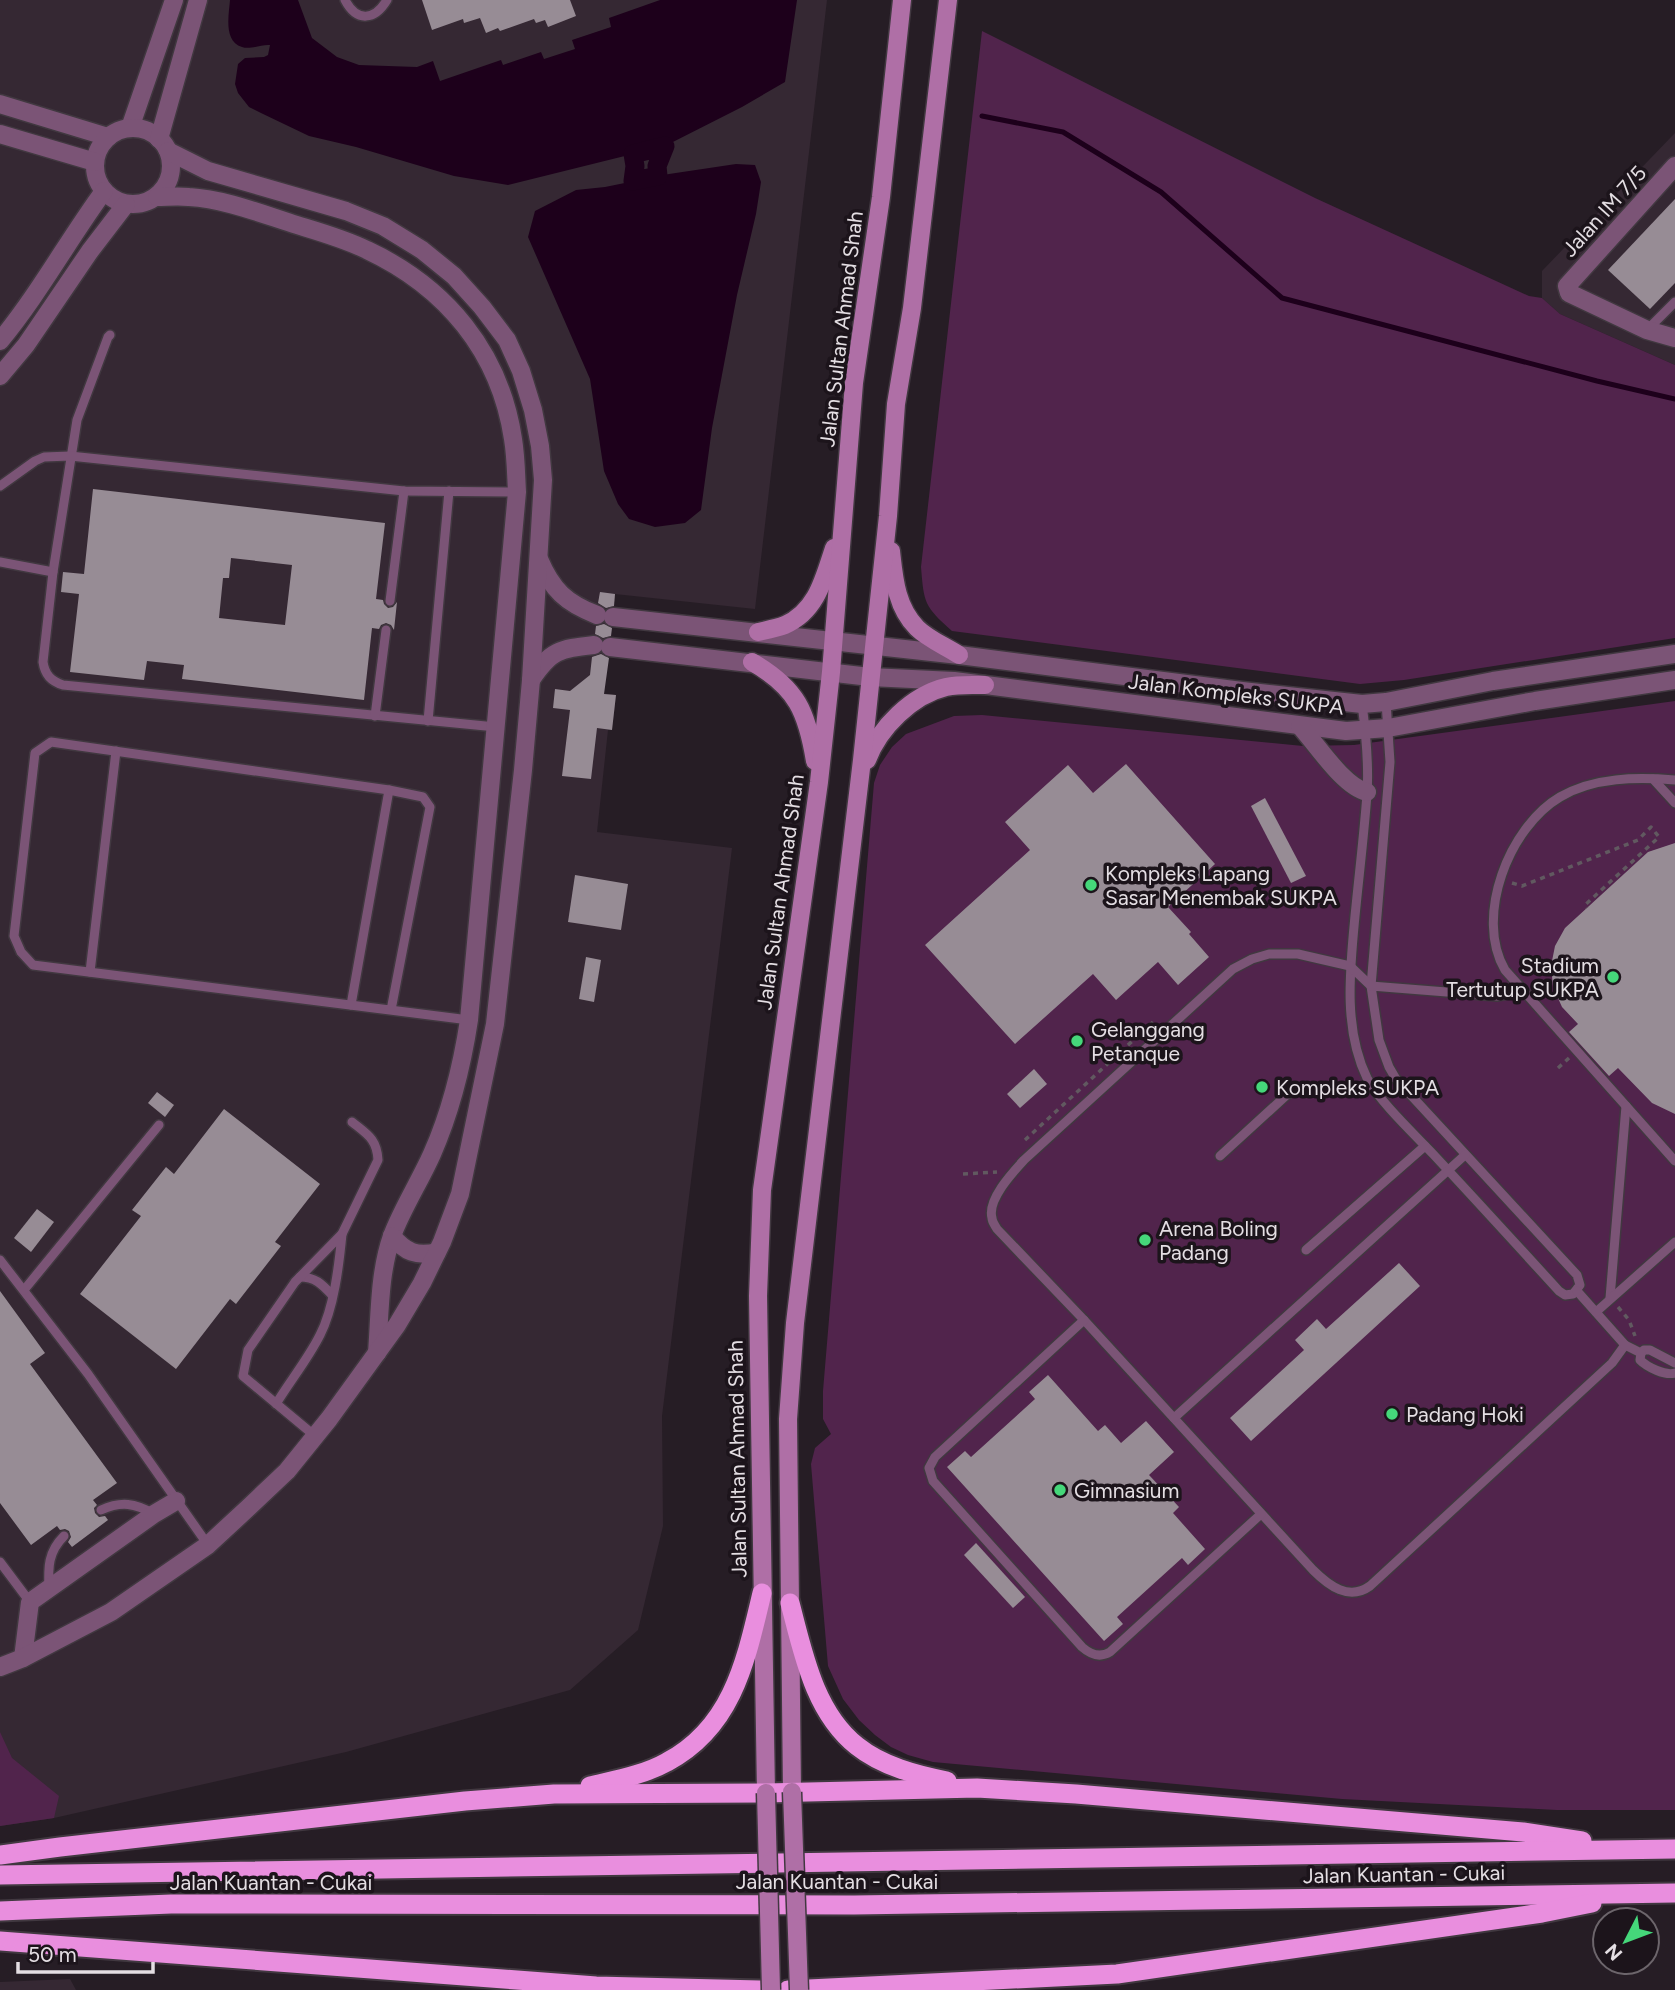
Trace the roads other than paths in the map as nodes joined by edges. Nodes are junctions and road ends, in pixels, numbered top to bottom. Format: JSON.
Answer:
{"nodes":[{"id":1,"x":174,"y":0,"type":"edge"},
{"id":2,"x":198,"y":0,"type":"edge"},
{"id":3,"x":345,"y":0,"type":"edge"},
{"id":4,"x":387,"y":0,"type":"edge"},
{"id":5,"x":902,"y":0,"type":"edge"},
{"id":6,"x":948,"y":0,"type":"edge"},
{"id":7,"x":0,"y":104,"type":"edge"},
{"id":8,"x":130,"y":128,"type":"junction"},
{"id":9,"x":0,"y":134,"type":"edge"},
{"id":10,"x":108,"y":137,"type":"junction"},
{"id":11,"x":163,"y":145,"type":"junction"},
{"id":12,"x":95,"y":162,"type":"junction"},
{"id":13,"x":1675,"y":166,"type":"edge"},
{"id":14,"x":104,"y":191,"type":"junction"},
{"id":15,"x":157,"y":197,"type":"junction"},
{"id":16,"x":126,"y":204,"type":"junction"},
{"id":17,"x":1675,"y":302,"type":"edge"},
{"id":18,"x":1647,"y":330,"type":"junction"},
{"id":19,"x":110,"y":335,"type":"dead end"},
{"id":20,"x":1675,"y":338,"type":"edge"},
{"id":21,"x":0,"y":341,"type":"edge"},
{"id":22,"x":0,"y":376,"type":"edge"},
{"id":23,"x":70,"y":456,"type":"junction"},
{"id":24,"x":0,"y":486,"type":"edge"},
{"id":25,"x":404,"y":491,"type":"junction"},
{"id":26,"x":449,"y":491,"type":"junction"},
{"id":27,"x":517,"y":492,"type":"junction"},
{"id":28,"x":888,"y":516,"type":"junction"},
{"id":29,"x":843,"y":519,"type":"junction"},
{"id":30,"x":539,"y":559,"type":"junction"},
{"id":31,"x":0,"y":562,"type":"edge"},
{"id":32,"x":53,"y":572,"type":"junction"},
{"id":33,"x":390,"y":601,"type":"dead end"},
{"id":34,"x":386,"y":629,"type":"dead end"},
{"id":35,"x":758,"y":632,"type":"junction"},
{"id":36,"x":834,"y":641,"type":"junction"},
{"id":37,"x":873,"y":645,"type":"junction"},
{"id":38,"x":1675,"y":654,"type":"edge"},
{"id":39,"x":959,"y":655,"type":"junction"},
{"id":40,"x":752,"y":662,"type":"junction"},
{"id":41,"x":831,"y":672,"type":"junction"},
{"id":42,"x":870,"y":677,"type":"junction"},
{"id":43,"x":531,"y":680,"type":"junction"},
{"id":44,"x":1675,"y":680,"type":"edge"},
{"id":45,"x":985,"y":685,"type":"junction"},
{"id":46,"x":1387,"y":702,"type":"junction"},
{"id":47,"x":1362,"y":704,"type":"junction"},
{"id":48,"x":375,"y":716,"type":"junction"},
{"id":49,"x":428,"y":721,"type":"junction"},
{"id":50,"x":1300,"y":726,"type":"junction"},
{"id":51,"x":496,"y":727,"type":"junction"},
{"id":52,"x":1388,"y":728,"type":"junction"},
{"id":53,"x":1365,"y":731,"type":"junction"},
{"id":54,"x":116,"y":751,"type":"junction"},
{"id":55,"x":1653,"y":779,"type":"junction"},
{"id":56,"x":1675,"y":780,"type":"edge"},
{"id":57,"x":819,"y":782,"type":"junction"},
{"id":58,"x":388,"y":790,"type":"junction"},
{"id":59,"x":1367,"y":792,"type":"junction"},
{"id":60,"x":858,"y":794,"type":"junction"},
{"id":61,"x":1675,"y":803,"type":"edge"},
{"id":62,"x":1350,"y":965,"type":"junction"},
{"id":63,"x":90,"y":972,"type":"junction"},
{"id":64,"x":1518,"y":985,"type":"junction"},
{"id":65,"x":1371,"y":986,"type":"junction"},
{"id":66,"x":351,"y":1005,"type":"junction"},
{"id":67,"x":391,"y":1010,"type":"junction"},
{"id":68,"x":469,"y":1020,"type":"junction"},
{"id":69,"x":1290,"y":1092,"type":"dead end"},
{"id":70,"x":1626,"y":1106,"type":"junction"},
{"id":71,"x":352,"y":1122,"type":"dead end"},
{"id":72,"x":159,"y":1125,"type":"dead end"},
{"id":73,"x":1425,"y":1146,"type":"junction"},
{"id":74,"x":1465,"y":1155,"type":"junction"},
{"id":75,"x":1220,"y":1156,"type":"dead end"},
{"id":76,"x":1675,"y":1161,"type":"edge"},
{"id":77,"x":1448,"y":1171,"type":"junction"},
{"id":78,"x":342,"y":1234,"type":"junction"},
{"id":79,"x":392,"y":1236,"type":"junction"},
{"id":80,"x":1675,"y":1242,"type":"edge"},
{"id":81,"x":1306,"y":1250,"type":"dead end"},
{"id":82,"x":438,"y":1252,"type":"junction"},
{"id":83,"x":0,"y":1260,"type":"edge"},
{"id":84,"x":300,"y":1277,"type":"junction"},
{"id":85,"x":23,"y":1290,"type":"junction"},
{"id":86,"x":1577,"y":1291,"type":"junction"},
{"id":87,"x":332,"y":1295,"type":"junction"},
{"id":88,"x":1610,"y":1298,"type":"junction"},
{"id":89,"x":1596,"y":1312,"type":"junction"},
{"id":90,"x":1084,"y":1320,"type":"junction"},
{"id":91,"x":1633,"y":1349,"type":"junction"},
{"id":92,"x":377,"y":1353,"type":"junction"},
{"id":93,"x":1675,"y":1363,"type":"edge"},
{"id":94,"x":1675,"y":1373,"type":"edge"},
{"id":95,"x":275,"y":1404,"type":"junction"},
{"id":96,"x":1174,"y":1418,"type":"junction"},
{"id":97,"x":315,"y":1436,"type":"junction"},
{"id":98,"x":176,"y":1501,"type":"junction"},
{"id":99,"x":101,"y":1510,"type":"dead end"},
{"id":100,"x":154,"y":1514,"type":"junction"},
{"id":101,"x":1261,"y":1514,"type":"junction"},
{"id":102,"x":64,"y":1536,"type":"dead end"},
{"id":103,"x":208,"y":1545,"type":"junction"},
{"id":104,"x":0,"y":1562,"type":"edge"},
{"id":105,"x":49,"y":1589,"type":"junction"},
{"id":106,"x":762,"y":1593,"type":"junction"},
{"id":107,"x":30,"y":1602,"type":"junction"},
{"id":108,"x":790,"y":1603,"type":"junction"},
{"id":109,"x":23,"y":1658,"type":"junction"},
{"id":110,"x":0,"y":1667,"type":"edge"},
{"id":111,"x":977,"y":1788,"type":"junction"},
{"id":112,"x":792,"y":1792,"type":"junction"},
{"id":113,"x":766,"y":1793,"type":"junction"},
{"id":114,"x":554,"y":1794,"type":"junction"},
{"id":115,"x":1675,"y":1849,"type":"edge"},
{"id":116,"x":1637,"y":1850,"type":"junction"},
{"id":117,"x":0,"y":1855,"type":"edge"},
{"id":118,"x":0,"y":1875,"type":"edge"},
{"id":119,"x":1641,"y":1893,"type":"junction"},
{"id":120,"x":1675,"y":1893,"type":"edge"},
{"id":121,"x":0,"y":1911,"type":"edge"},
{"id":122,"x":0,"y":1941,"type":"edge"},
{"id":123,"x":968,"y":1982,"type":"junction"},
{"id":124,"x":605,"y":1988,"type":"edge"},
{"id":125,"x":760,"y":1990,"type":"edge"},
{"id":126,"x":771,"y":1990,"type":"edge"},
{"id":127,"x":788,"y":1990,"type":"edge"},
{"id":128,"x":799,"y":1990,"type":"edge"},
{"id":129,"x":936,"y":1990,"type":"edge"}],
"edges":[{"from":1,"to":8,"type":"street"},
{"from":2,"to":11,"type":"street"},
{"from":3,"to":4,"type":"lane"},
{"from":5,"to":29,"type":"main road","name":"Jalan Sultan Ahmad Shah"},
{"from":6,"to":28,"type":"main road"},
{"from":7,"to":10,"type":"street"},
{"from":8,"to":10,"type":"street"},
{"from":8,"to":11,"type":"street"},
{"from":9,"to":12,"type":"street"},
{"from":10,"to":12,"type":"street"},
{"from":11,"to":15,"type":"street"},
{"from":11,"to":30,"type":"street"},
{"from":12,"to":14,"type":"street"},
{"from":13,"to":18,"type":"street","name":"Jalan IM 7/5"},
{"from":14,"to":16,"type":"street"},
{"from":14,"to":21,"type":"street"},
{"from":15,"to":16,"type":"street"},
{"from":15,"to":27,"type":"street"},
{"from":16,"to":22,"type":"street"},
{"from":17,"to":18,"type":"lane"},
{"from":18,"to":20,"type":"street"},
{"from":19,"to":23,"type":"lane"},
{"from":23,"to":24,"type":"lane"},
{"from":23,"to":25,"type":"lane"},
{"from":23,"to":32,"type":"lane"},
{"from":25,"to":26,"type":"lane"},
{"from":25,"to":33,"type":"lane"},
{"from":26,"to":27,"type":"lane"},
{"from":26,"to":49,"type":"lane"},
{"from":27,"to":51,"type":"street"},
{"from":28,"to":37,"type":"main road"},
{"from":28,"to":39,"type":"main road"},
{"from":29,"to":35,"type":"main road"},
{"from":29,"to":36,"type":"main road","name":"Jalan Sultan Ahmad Shah"},
{"from":30,"to":35,"type":"street","name":"Jalan Kompleks SUKPA"},
{"from":30,"to":43,"type":"street"},
{"from":31,"to":32,"type":"lane"},
{"from":32,"to":48,"type":"lane"},
{"from":34,"to":48,"type":"lane"},
{"from":35,"to":36,"type":"street","name":"Jalan Kompleks SUKPA"},
{"from":36,"to":37,"type":"street","name":"Jalan Kompleks SUKPA"},
{"from":36,"to":41,"type":"main road","name":"Jalan Sultan Ahmad Shah"},
{"from":37,"to":39,"type":"street","name":"Jalan Kompleks SUKPA"},
{"from":37,"to":42,"type":"main road"},
{"from":38,"to":46,"type":"street","name":"Jalan Kompleks SUKPA"},
{"from":39,"to":47,"type":"street","name":"Jalan Kompleks SUKPA"},
{"from":40,"to":41,"type":"street","name":"Jalan Kompleks SUKPA"},
{"from":40,"to":43,"type":"street","name":"Jalan Kompleks SUKPA"},
{"from":40,"to":57,"type":"main road"},
{"from":41,"to":42,"type":"street","name":"Jalan Kompleks SUKPA"},
{"from":41,"to":57,"type":"main road","name":"Jalan Sultan Ahmad Shah"},
{"from":42,"to":45,"type":"street","name":"Jalan Kompleks SUKPA"},
{"from":42,"to":60,"type":"main road"},
{"from":43,"to":82,"type":"street"},
{"from":44,"to":52,"type":"street","name":"Jalan Kompleks SUKPA"},
{"from":45,"to":50,"type":"street","name":"Jalan Kompleks SUKPA"},
{"from":45,"to":60,"type":"main road"},
{"from":46,"to":47,"type":"street","name":"Jalan Kompleks SUKPA"},
{"from":46,"to":52,"type":"lane"},
{"from":47,"to":53,"type":"lane"},
{"from":48,"to":49,"type":"lane"},
{"from":49,"to":51,"type":"lane"},
{"from":50,"to":53,"type":"street","name":"Jalan Kompleks SUKPA"},
{"from":50,"to":59,"type":"street"},
{"from":51,"to":68,"type":"street"},
{"from":52,"to":53,"type":"street","name":"Jalan Kompleks SUKPA"},
{"from":52,"to":65,"type":"lane"},
{"from":53,"to":59,"type":"lane"},
{"from":54,"to":58,"type":"lane"},
{"from":54,"to":63,"type":"lane"},
{"from":54,"to":63,"type":"lane"},
{"from":55,"to":56,"type":"lane"},
{"from":55,"to":61,"type":"lane"},
{"from":55,"to":64,"type":"lane"},
{"from":57,"to":106,"type":"main road","name":"Jalan Sultan Ahmad Shah"},
{"from":58,"to":66,"type":"lane"},
{"from":58,"to":67,"type":"lane"},
{"from":59,"to":62,"type":"lane"},
{"from":60,"to":108,"type":"main road"},
{"from":62,"to":65,"type":"lane"},
{"from":62,"to":73,"type":"lane"},
{"from":62,"to":90,"type":"lane"},
{"from":63,"to":66,"type":"lane"},
{"from":64,"to":65,"type":"lane"},
{"from":64,"to":70,"type":"lane"},
{"from":65,"to":74,"type":"lane"},
{"from":66,"to":67,"type":"lane"},
{"from":67,"to":68,"type":"lane"},
{"from":68,"to":79,"type":"street"},
{"from":69,"to":75,"type":"lane"},
{"from":70,"to":76,"type":"lane"},
{"from":70,"to":88,"type":"lane"},
{"from":71,"to":78,"type":"lane"},
{"from":72,"to":85,"type":"lane"},
{"from":73,"to":77,"type":"lane"},
{"from":73,"to":81,"type":"lane"},
{"from":74,"to":77,"type":"lane"},
{"from":74,"to":86,"type":"lane"},
{"from":77,"to":86,"type":"lane"},
{"from":77,"to":96,"type":"lane"},
{"from":78,"to":84,"type":"lane"},
{"from":78,"to":87,"type":"lane"},
{"from":79,"to":82,"type":"street"},
{"from":79,"to":92,"type":"street"},
{"from":80,"to":88,"type":"lane"},
{"from":82,"to":92,"type":"street"},
{"from":83,"to":85,"type":"lane"},
{"from":84,"to":87,"type":"lane"},
{"from":84,"to":95,"type":"lane"},
{"from":85,"to":98,"type":"lane"},
{"from":86,"to":89,"type":"lane"},
{"from":87,"to":95,"type":"lane"},
{"from":88,"to":89,"type":"lane"},
{"from":89,"to":91,"type":"lane"},
{"from":90,"to":96,"type":"lane"},
{"from":90,"to":101,"type":"lane"},
{"from":91,"to":93,"type":"lane"},
{"from":91,"to":94,"type":"lane"},
{"from":91,"to":101,"type":"lane"},
{"from":92,"to":97,"type":"street"},
{"from":95,"to":97,"type":"lane"},
{"from":96,"to":101,"type":"lane"},
{"from":97,"to":103,"type":"street"},
{"from":98,"to":100,"type":"street"},
{"from":98,"to":103,"type":"lane"},
{"from":99,"to":100,"type":"lane"},
{"from":100,"to":105,"type":"street"},
{"from":102,"to":105,"type":"lane"},
{"from":103,"to":109,"type":"street"},
{"from":104,"to":107,"type":"lane"},
{"from":105,"to":107,"type":"street"},
{"from":106,"to":113,"type":"main road","name":"Jalan Sultan Ahmad Shah"},
{"from":106,"to":114,"type":"highway"},
{"from":107,"to":109,"type":"street"},
{"from":108,"to":111,"type":"highway"},
{"from":108,"to":112,"type":"main road"},
{"from":109,"to":110,"type":"street"},
{"from":111,"to":112,"type":"highway"},
{"from":111,"to":116,"type":"highway"},
{"from":112,"to":113,"type":"highway"},
{"from":112,"to":128,"type":"main road","bridge":true},
{"from":113,"to":114,"type":"highway"},
{"from":113,"to":126,"type":"main road","name":"Jalan Sultan Ahmad Shah","bridge":true},
{"from":114,"to":117,"type":"highway"},
{"from":115,"to":116,"type":"highway","name":"Jalan Kuantan - Cukai"},
{"from":116,"to":118,"type":"highway","name":"Jalan Kuantan - Cukai"},
{"from":119,"to":120,"type":"highway","name":"Jalan Kuantan - Cukai"},
{"from":119,"to":121,"type":"highway","name":"Jalan Kuantan - Cukai"},
{"from":119,"to":123,"type":"highway"},
{"from":122,"to":124,"type":"highway"},
{"from":123,"to":128,"type":"highway"},
{"from":123,"to":129,"type":"highway"},
{"from":124,"to":125,"type":"highway"},
{"from":127,"to":128,"type":"highway"}]}
